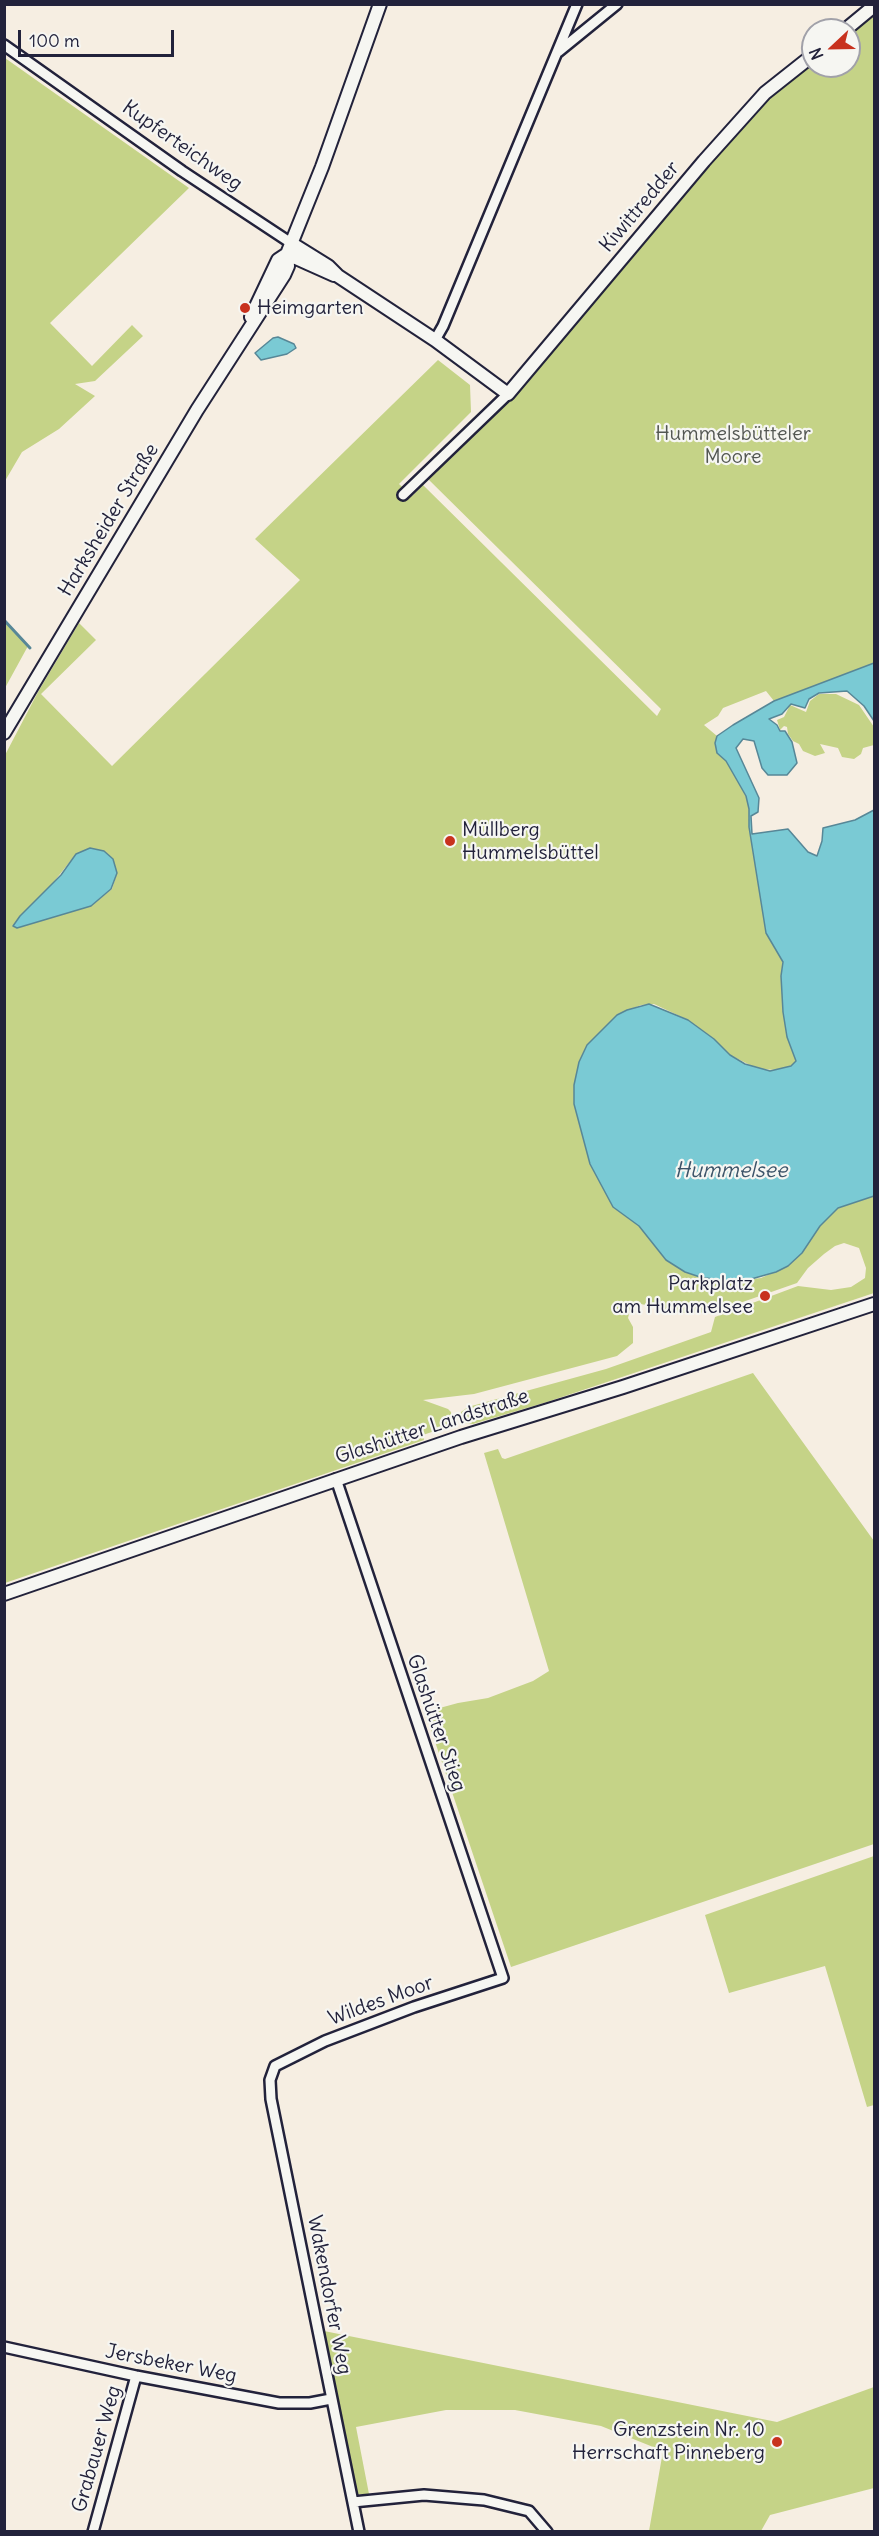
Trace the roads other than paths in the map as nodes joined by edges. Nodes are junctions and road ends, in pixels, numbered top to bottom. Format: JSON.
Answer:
{"nodes":[{"id":1,"x":380,"y":4,"type":"edge"},
{"id":2,"x":577,"y":4,"type":"edge"},
{"id":3,"x":617,"y":4,"type":"edge"},
{"id":4,"x":874,"y":6,"type":"edge"},
{"id":5,"x":860,"y":18,"type":"edge"},
{"id":6,"x":4,"y":45,"type":"edge"},
{"id":7,"x":557,"y":52,"type":"junction"},
{"id":8,"x":801,"y":64,"type":"edge"},
{"id":9,"x":289,"y":248,"type":"junction"},
{"id":10,"x":435,"y":340,"type":"junction"},
{"id":11,"x":508,"y":394,"type":"junction"},
{"id":12,"x":403,"y":495,"type":"dead end"},
{"id":13,"x":4,"y":733,"type":"edge"},
{"id":14,"x":874,"y":1304,"type":"edge"},
{"id":15,"x":336,"y":1479,"type":"junction"},
{"id":16,"x":4,"y":1594,"type":"edge"},
{"id":17,"x":503,"y":1978,"type":"joint"},
{"id":18,"x":275,"y":2066,"type":"joint"},
{"id":19,"x":4,"y":2347,"type":"edge"},
{"id":20,"x":136,"y":2376,"type":"junction"},
{"id":21,"x":331,"y":2398,"type":"junction"},
{"id":22,"x":353,"y":2502,"type":"junction"},
{"id":23,"x":93,"y":2532,"type":"edge"},
{"id":24,"x":358,"y":2532,"type":"edge"},
{"id":25,"x":547,"y":2532,"type":"edge"}],
"edges":[{"from":1,"to":9,"type":"street","name":"Harksheider Straße"},
{"from":2,"to":7,"type":"street"},
{"from":3,"to":7,"type":"street"},
{"from":4,"to":5,"type":"street"},
{"from":6,"to":9,"type":"street","name":"Kupferteichweg"},
{"from":7,"to":10,"type":"street"},
{"from":8,"to":11,"type":"street","name":"Kiwittredder"},
{"from":9,"to":10,"type":"street","name":"Kupferteichweg"},
{"from":9,"to":13,"type":"street","name":"Harksheider Straße"},
{"from":10,"to":11,"type":"street"},
{"from":11,"to":12,"type":"street","name":"Kiwittredder"},
{"from":14,"to":15,"type":"street","name":"Glashütter Landstraße"},
{"from":15,"to":16,"type":"street","name":"Glashütter Landstraße"},
{"from":15,"to":17,"type":"street","name":"Glashütter Stieg"},
{"from":17,"to":18,"type":"street","name":"Wildes Moor"},
{"from":18,"to":21,"type":"street","name":"Wakendorfer Weg"},
{"from":19,"to":20,"type":"street","name":"Jersbeker Weg"},
{"from":20,"to":21,"type":"street","name":"Jersbeker Weg"},
{"from":20,"to":23,"type":"street","name":"Grabauer Weg"},
{"from":21,"to":22,"type":"street","name":"Wakendorfer Weg"},
{"from":22,"to":24,"type":"street","name":"Wakendorfer Weg"},
{"from":22,"to":25,"type":"street"}]}
